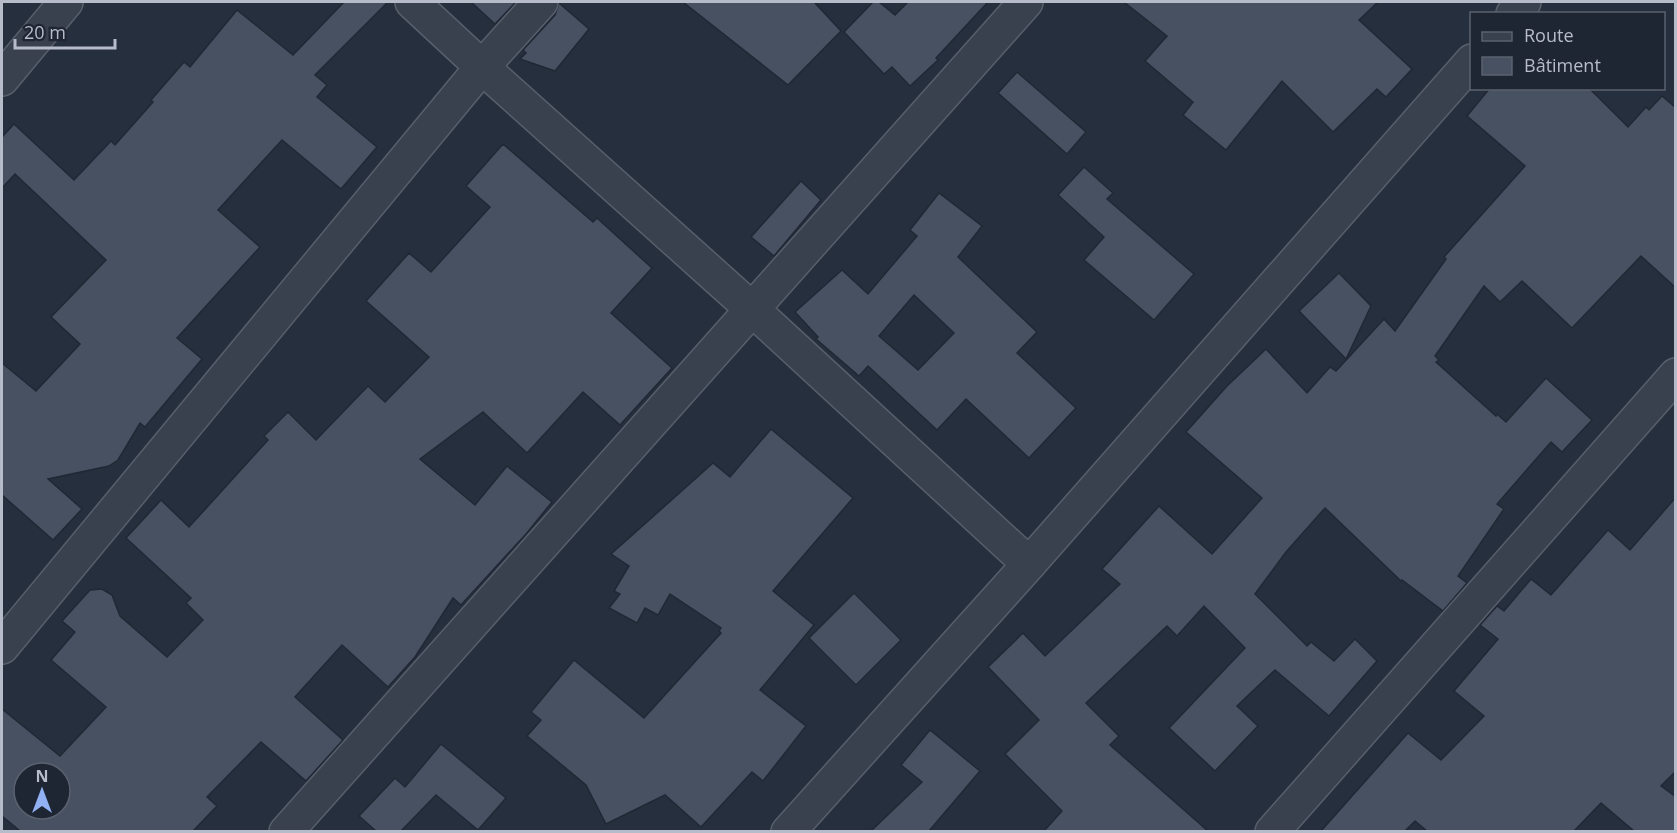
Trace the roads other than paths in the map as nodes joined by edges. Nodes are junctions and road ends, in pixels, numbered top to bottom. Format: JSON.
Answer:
{"nodes":[{"id":1,"x":66,"y":2,"type":"edge"},
{"id":2,"x":412,"y":2,"type":"edge"},
{"id":3,"x":541,"y":2,"type":"edge"},
{"id":4,"x":1026,"y":2,"type":"edge"},
{"id":5,"x":1470,"y":63,"type":"edge"},
{"id":6,"x":482,"y":67,"type":"junction"},
{"id":7,"x":2,"y":79,"type":"edge"},
{"id":8,"x":753,"y":310,"type":"junction"},
{"id":9,"x":1676,"y":375,"type":"edge"},
{"id":10,"x":1029,"y":564,"type":"junction"},
{"id":11,"x":2,"y":647,"type":"edge"},
{"id":12,"x":286,"y":831,"type":"edge"},
{"id":13,"x":788,"y":831,"type":"edge"},
{"id":14,"x":1272,"y":831,"type":"edge"}],
"edges":[{"from":1,"to":7,"type":"street"},
{"from":2,"to":6,"type":"street"},
{"from":3,"to":6,"type":"street"},
{"from":4,"to":8,"type":"street"},
{"from":5,"to":10,"type":"street"},
{"from":6,"to":8,"type":"street"},
{"from":6,"to":11,"type":"street"},
{"from":8,"to":10,"type":"street"},
{"from":8,"to":12,"type":"street"},
{"from":9,"to":14,"type":"street"},
{"from":10,"to":13,"type":"street"}]}
